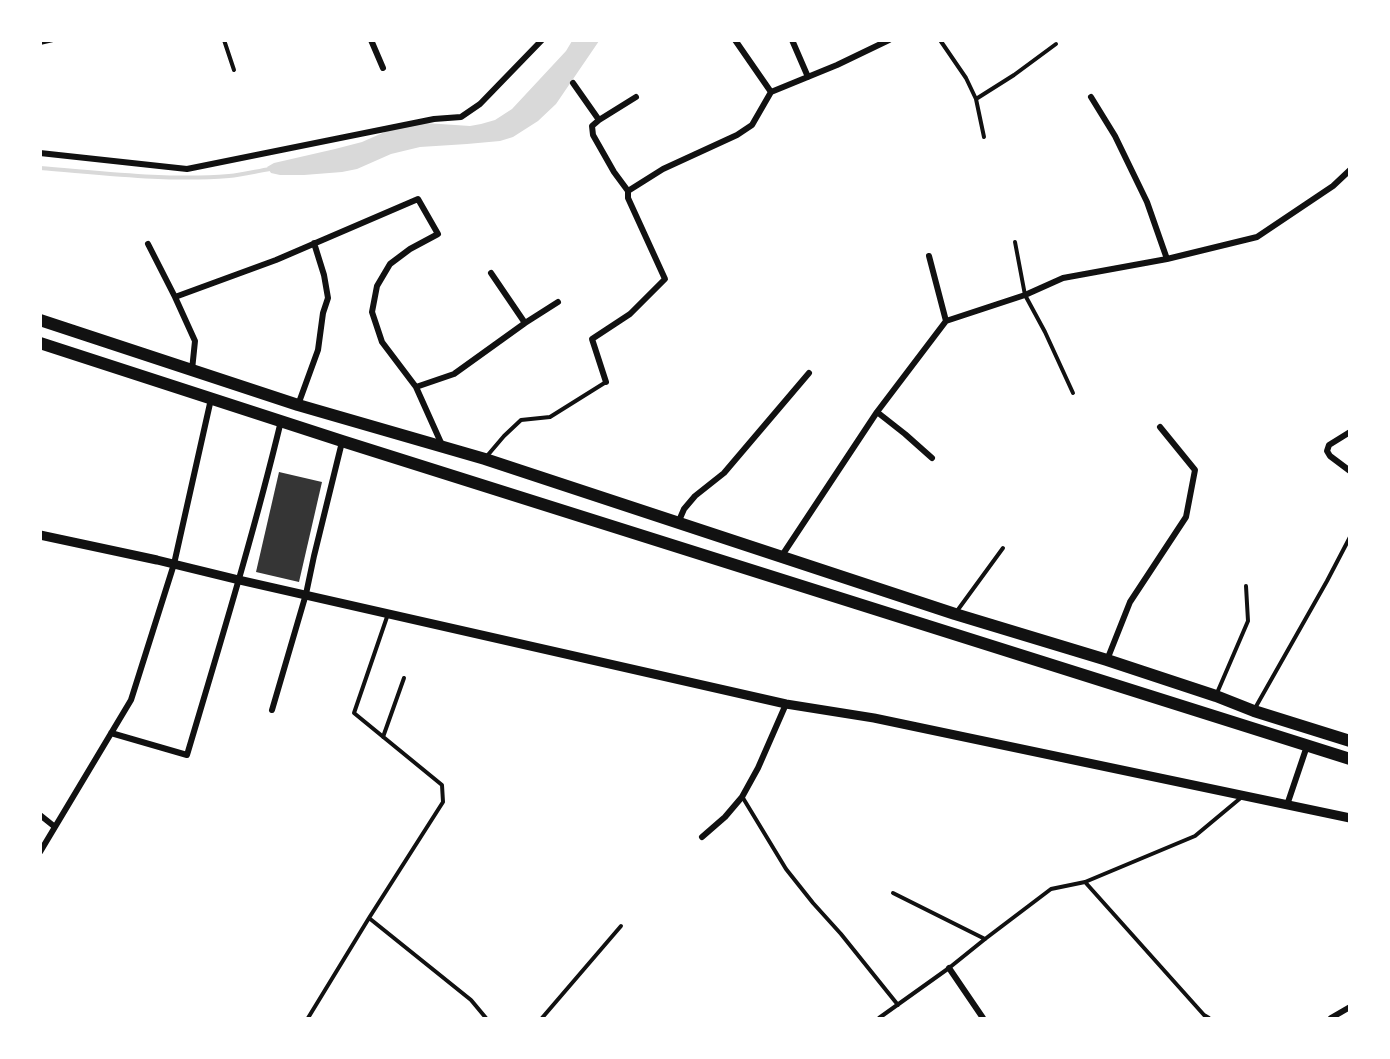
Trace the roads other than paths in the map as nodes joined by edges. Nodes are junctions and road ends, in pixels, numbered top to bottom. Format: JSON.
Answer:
{"nodes":[{"id":1,"x":53,"y":40,"type":"edge"},
{"id":2,"x":224,"y":40,"type":"edge"},
{"id":3,"x":371,"y":40,"type":"edge"},
{"id":4,"x":543,"y":40,"type":"edge"},
{"id":5,"x":735,"y":40,"type":"edge"},
{"id":6,"x":792,"y":40,"type":"edge"},
{"id":7,"x":889,"y":40,"type":"edge"},
{"id":8,"x":940,"y":40,"type":"edge"},
{"id":9,"x":40,"y":44,"type":"edge"},
{"id":10,"x":1056,"y":44,"type":"dead end"},
{"id":11,"x":384,"y":68,"type":"dead end"},
{"id":12,"x":234,"y":70,"type":"dead end"},
{"id":13,"x":808,"y":77,"type":"junction"},
{"id":14,"x":573,"y":83,"type":"dead end"},
{"id":15,"x":771,"y":92,"type":"junction"},
{"id":16,"x":636,"y":97,"type":"dead end"},
{"id":17,"x":1091,"y":97,"type":"dead end"},
{"id":18,"x":976,"y":99,"type":"junction"},
{"id":19,"x":599,"y":120,"type":"junction"},
{"id":20,"x":984,"y":137,"type":"dead end"},
{"id":21,"x":40,"y":153,"type":"edge"},
{"id":22,"x":1350,"y":170,"type":"edge"},
{"id":23,"x":628,"y":191,"type":"junction"},
{"id":24,"x":314,"y":243,"type":"junction"},
{"id":25,"x":1015,"y":243,"type":"dead end"},
{"id":26,"x":148,"y":244,"type":"dead end"},
{"id":27,"x":929,"y":256,"type":"dead end"},
{"id":28,"x":1167,"y":259,"type":"junction"},
{"id":29,"x":491,"y":273,"type":"dead end"},
{"id":30,"x":1025,"y":295,"type":"junction"},
{"id":31,"x":175,"y":297,"type":"junction"},
{"id":32,"x":558,"y":302,"type":"dead end"},
{"id":33,"x":40,"y":320,"type":"edge"},
{"id":34,"x":946,"y":321,"type":"junction"},
{"id":35,"x":525,"y":323,"type":"junction"},
{"id":36,"x":40,"y":343,"type":"edge"},
{"id":37,"x":192,"y":370,"type":"junction"},
{"id":38,"x":809,"y":374,"type":"dead end"},
{"id":39,"x":606,"y":382,"type":"joint"},
{"id":40,"x":416,"y":387,"type":"junction"},
{"id":41,"x":1073,"y":393,"type":"dead end"},
{"id":42,"x":212,"y":398,"type":"junction"},
{"id":43,"x":298,"y":405,"type":"junction"},
{"id":44,"x":878,"y":412,"type":"junction"},
{"id":45,"x":281,"y":420,"type":"junction"},
{"id":46,"x":1160,"y":426,"type":"dead end"},
{"id":47,"x":1350,"y":432,"type":"edge"},
{"id":48,"x":342,"y":441,"type":"junction"},
{"id":49,"x":443,"y":448,"type":"junction"},
{"id":50,"x":932,"y":458,"type":"dead end"},
{"id":51,"x":485,"y":459,"type":"junction"},
{"id":52,"x":1350,"y":471,"type":"edge"},
{"id":53,"x":678,"y":523,"type":"junction"},
{"id":54,"x":40,"y":535,"type":"edge"},
{"id":55,"x":1350,"y":537,"type":"edge"},
{"id":56,"x":1004,"y":548,"type":"dead end"},
{"id":57,"x":781,"y":557,"type":"junction"},
{"id":58,"x":174,"y":564,"type":"junction"},
{"id":59,"x":239,"y":580,"type":"junction"},
{"id":60,"x":1246,"y":586,"type":"dead end"},
{"id":61,"x":306,"y":594,"type":"junction"},
{"id":62,"x":388,"y":612,"type":"junction"},
{"id":63,"x":955,"y":614,"type":"junction"},
{"id":64,"x":1107,"y":660,"type":"junction"},
{"id":65,"x":404,"y":678,"type":"dead end"},
{"id":66,"x":1216,"y":696,"type":"junction"},
{"id":67,"x":786,"y":704,"type":"junction"},
{"id":68,"x":272,"y":710,"type":"dead end"},
{"id":69,"x":1254,"y":711,"type":"junction"},
{"id":70,"x":111,"y":733,"type":"junction"},
{"id":71,"x":382,"y":737,"type":"junction"},
{"id":72,"x":1350,"y":741,"type":"edge"},
{"id":73,"x":1307,"y":745,"type":"junction"},
{"id":74,"x":1350,"y":759,"type":"edge"},
{"id":75,"x":1243,"y":796,"type":"junction"},
{"id":76,"x":742,"y":797,"type":"junction"},
{"id":77,"x":1287,"y":805,"type":"junction"},
{"id":78,"x":40,"y":815,"type":"edge"},
{"id":79,"x":1350,"y":818,"type":"edge"},
{"id":80,"x":56,"y":827,"type":"junction"},
{"id":81,"x":702,"y":837,"type":"dead end"},
{"id":82,"x":40,"y":852,"type":"edge"},
{"id":83,"x":1085,"y":882,"type":"junction"},
{"id":84,"x":893,"y":893,"type":"dead end"},
{"id":85,"x":369,"y":918,"type":"junction"},
{"id":86,"x":621,"y":926,"type":"dead end"},
{"id":87,"x":986,"y":939,"type":"junction"},
{"id":88,"x":949,"y":968,"type":"junction"},
{"id":89,"x":898,"y":1005,"type":"junction"},
{"id":90,"x":1350,"y":1007,"type":"edge"},
{"id":91,"x":308,"y":1018,"type":"edge"},
{"id":92,"x":486,"y":1018,"type":"edge"},
{"id":93,"x":542,"y":1018,"type":"edge"},
{"id":94,"x":879,"y":1018,"type":"edge"},
{"id":95,"x":983,"y":1018,"type":"edge"},
{"id":96,"x":1209,"y":1018,"type":"edge"},
{"id":97,"x":1331,"y":1018,"type":"edge"}],
"edges":[{"from":1,"to":9,"type":"lane"},
{"from":2,"to":12,"type":"lane"},
{"from":3,"to":11,"type":"street"},
{"from":4,"to":21,"type":"street"},
{"from":5,"to":15,"type":"street"},
{"from":6,"to":13,"type":"street"},
{"from":7,"to":13,"type":"street"},
{"from":8,"to":18,"type":"lane"},
{"from":10,"to":18,"type":"lane"},
{"from":13,"to":15,"type":"street"},
{"from":14,"to":19,"type":"street"},
{"from":15,"to":23,"type":"street"},
{"from":16,"to":19,"type":"street"},
{"from":17,"to":28,"type":"street"},
{"from":18,"to":20,"type":"lane"},
{"from":19,"to":23,"type":"street"},
{"from":22,"to":28,"type":"street"},
{"from":23,"to":39,"type":"street"},
{"from":24,"to":31,"type":"street"},
{"from":24,"to":40,"type":"street"},
{"from":24,"to":43,"type":"street"},
{"from":25,"to":30,"type":"lane"},
{"from":26,"to":31,"type":"street"},
{"from":27,"to":34,"type":"street"},
{"from":28,"to":30,"type":"street"},
{"from":29,"to":35,"type":"street"},
{"from":30,"to":34,"type":"street"},
{"from":30,"to":41,"type":"lane"},
{"from":31,"to":37,"type":"street"},
{"from":32,"to":35,"type":"street"},
{"from":33,"to":37,"type":"highway"},
{"from":34,"to":44,"type":"street"},
{"from":35,"to":40,"type":"street"},
{"from":36,"to":42,"type":"highway"},
{"from":37,"to":43,"type":"highway"},
{"from":38,"to":53,"type":"street"},
{"from":39,"to":51,"type":"lane"},
{"from":40,"to":49,"type":"street"},
{"from":42,"to":45,"type":"highway"},
{"from":42,"to":58,"type":"street"},
{"from":43,"to":49,"type":"highway"},
{"from":44,"to":50,"type":"street"},
{"from":44,"to":57,"type":"street"},
{"from":45,"to":48,"type":"highway"},
{"from":45,"to":59,"type":"street"},
{"from":46,"to":64,"type":"street"},
{"from":47,"to":52,"type":"street"},
{"from":48,"to":61,"type":"street"},
{"from":48,"to":73,"type":"highway"},
{"from":49,"to":51,"type":"highway"},
{"from":51,"to":53,"type":"highway"},
{"from":53,"to":57,"type":"highway"},
{"from":54,"to":58,"type":"street"},
{"from":55,"to":69,"type":"lane"},
{"from":56,"to":63,"type":"lane"},
{"from":57,"to":63,"type":"highway"},
{"from":58,"to":59,"type":"street"},
{"from":58,"to":70,"type":"street"},
{"from":59,"to":61,"type":"street"},
{"from":59,"to":70,"type":"street"},
{"from":60,"to":66,"type":"lane"},
{"from":61,"to":62,"type":"street"},
{"from":61,"to":68,"type":"street"},
{"from":62,"to":67,"type":"street"},
{"from":62,"to":71,"type":"lane"},
{"from":63,"to":64,"type":"highway"},
{"from":64,"to":66,"type":"highway"},
{"from":65,"to":71,"type":"lane"},
{"from":66,"to":69,"type":"highway"},
{"from":67,"to":75,"type":"street"},
{"from":67,"to":76,"type":"street"},
{"from":69,"to":72,"type":"highway"},
{"from":70,"to":80,"type":"street"},
{"from":71,"to":85,"type":"lane"},
{"from":73,"to":74,"type":"highway"},
{"from":73,"to":77,"type":"street"},
{"from":75,"to":77,"type":"street"},
{"from":75,"to":83,"type":"lane"},
{"from":76,"to":81,"type":"street"},
{"from":76,"to":89,"type":"lane"},
{"from":77,"to":79,"type":"street"},
{"from":78,"to":80,"type":"street"},
{"from":80,"to":82,"type":"street"},
{"from":83,"to":87,"type":"lane"},
{"from":83,"to":96,"type":"lane"},
{"from":84,"to":87,"type":"lane"},
{"from":85,"to":91,"type":"lane"},
{"from":85,"to":92,"type":"lane"},
{"from":86,"to":93,"type":"lane"},
{"from":87,"to":88,"type":"lane"},
{"from":88,"to":89,"type":"lane"},
{"from":88,"to":95,"type":"street"},
{"from":89,"to":94,"type":"lane"},
{"from":90,"to":97,"type":"street"}]}
